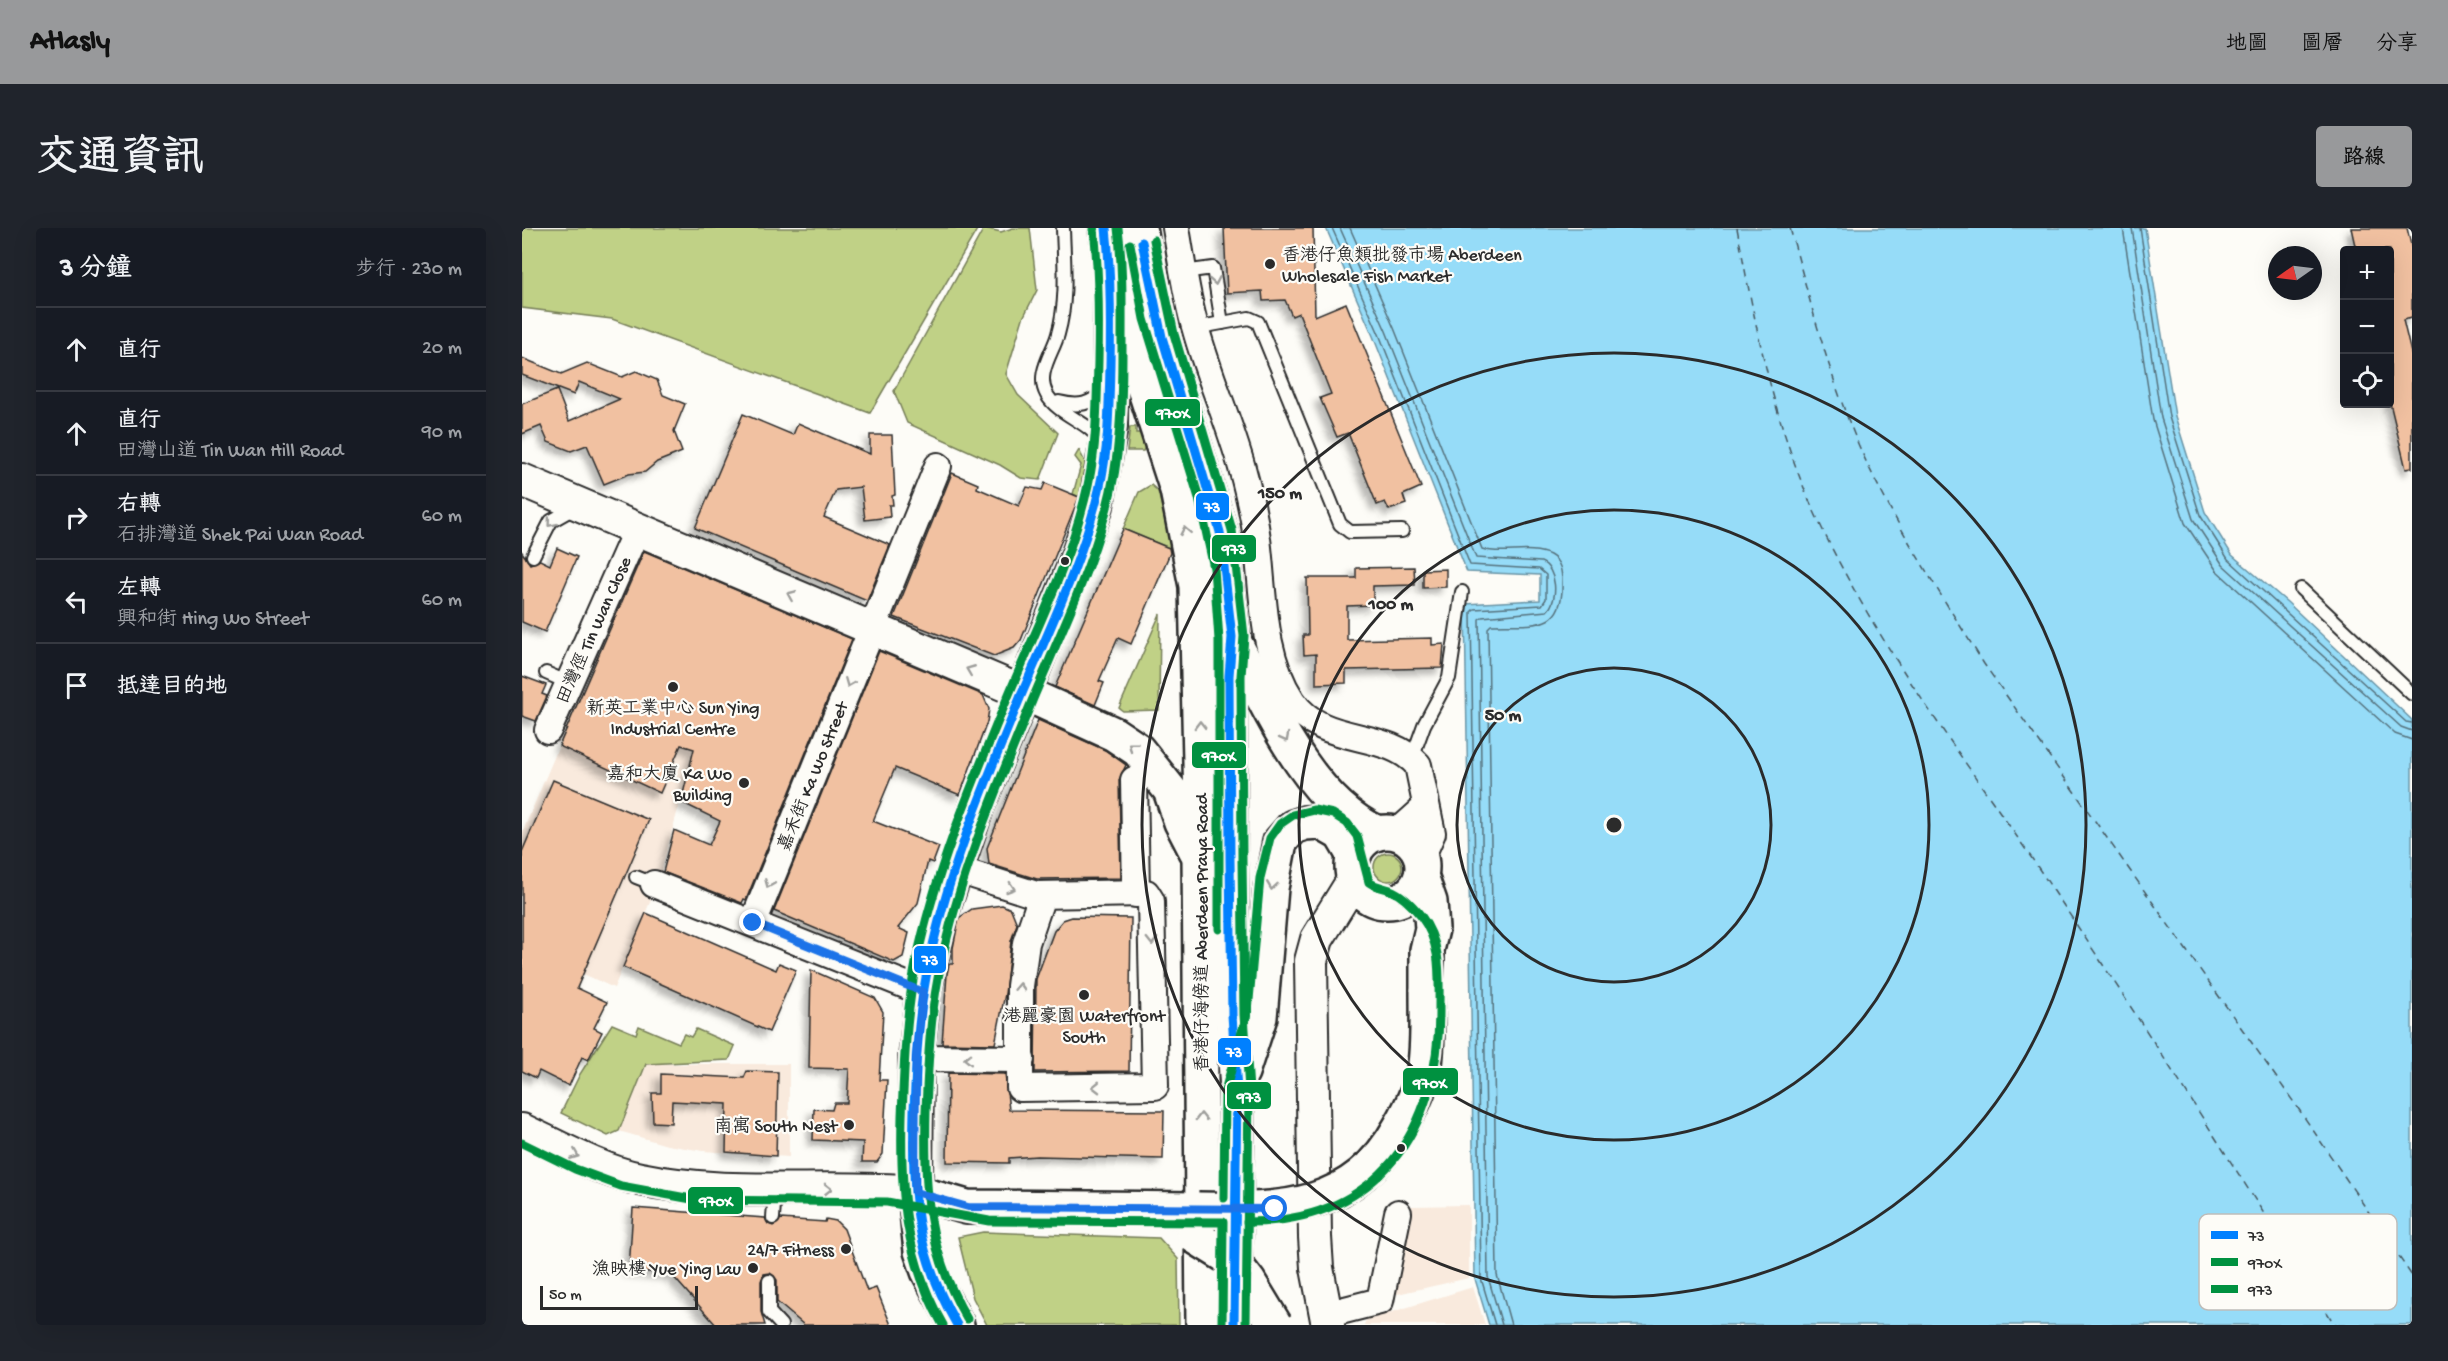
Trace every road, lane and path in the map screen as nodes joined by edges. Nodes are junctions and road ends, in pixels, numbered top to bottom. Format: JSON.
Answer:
{"nodes":[{"id":1,"x":1063,"y":228,"type":"edge"},
{"id":2,"x":1106,"y":228,"type":"edge"},
{"id":3,"x":1140,"y":228,"type":"edge"},
{"id":4,"x":1176,"y":228,"type":"edge"},
{"id":5,"x":1111,"y":263,"type":"junction"},
{"id":6,"x":1184,"y":272,"type":"junction"},
{"id":7,"x":1222,"y":322,"type":"junction"},
{"id":8,"x":1195,"y":328,"type":"junction"},
{"id":9,"x":1110,"y":384,"type":"junction"},
{"id":10,"x":1049,"y":398,"type":"junction"},
{"id":11,"x":1106,"y":452,"type":"junction"},
{"id":12,"x":938,"y":466,"type":"dead end"},
{"id":13,"x":522,"y":480,"type":"edge"},
{"id":14,"x":584,"y":507,"type":"junction"},
{"id":15,"x":637,"y":529,"type":"junction"},
{"id":16,"x":1402,"y":531,"type":"dead end"},
{"id":17,"x":533,"y":556,"type":"dead end"},
{"id":18,"x":2301,"y":589,"type":"dead end"},
{"id":19,"x":1462,"y":592,"type":"dead end"},
{"id":20,"x":870,"y":629,"type":"junction"},
{"id":21,"x":1232,"y":637,"type":"junction"},
{"id":22,"x":546,"y":673,"type":"dead end"},
{"id":23,"x":569,"y":683,"type":"junction"},
{"id":24,"x":1024,"y":693,"type":"junction"},
{"id":25,"x":2412,"y":694,"type":"edge"},
{"id":26,"x":549,"y":730,"type":"dead end"},
{"id":27,"x":1412,"y":758,"type":"junction"},
{"id":28,"x":1134,"y":780,"type":"dead end"},
{"id":29,"x":1426,"y":807,"type":"junction"},
{"id":30,"x":1388,"y":833,"type":"junction"},
{"id":31,"x":1198,"y":855,"type":"junction"},
{"id":32,"x":1421,"y":867,"type":"junction"},
{"id":33,"x":955,"y":869,"type":"junction"},
{"id":34,"x":645,"y":880,"type":"dead end"},
{"id":35,"x":1366,"y":883,"type":"junction"},
{"id":36,"x":1136,"y":894,"type":"junction"},
{"id":37,"x":1042,"y":896,"type":"junction"},
{"id":38,"x":753,"y":923,"type":"junction"},
{"id":39,"x":1427,"y":950,"type":"junction"},
{"id":40,"x":923,"y":992,"type":"junction"},
{"id":41,"x":916,"y":1058,"type":"junction"},
{"id":42,"x":1021,"y":1059,"type":"junction"},
{"id":43,"x":1237,"y":1090,"type":"junction"},
{"id":44,"x":522,"y":1130,"type":"edge"},
{"id":45,"x":915,"y":1192,"type":"junction"},
{"id":46,"x":1143,"y":1209,"type":"junction"},
{"id":47,"x":1398,"y":1213,"type":"dead end"},
{"id":48,"x":769,"y":1281,"type":"dead end"},
{"id":49,"x":1326,"y":1320,"type":"edge"},
{"id":50,"x":781,"y":1325,"type":"edge"},
{"id":51,"x":956,"y":1325,"type":"edge"},
{"id":52,"x":1203,"y":1325,"type":"edge"},
{"id":53,"x":1234,"y":1325,"type":"edge"},
{"id":54,"x":1275,"y":1325,"type":"edge"}],
"edges":[{"from":1,"to":10,"type":"lane"},
{"from":2,"to":5,"type":"main road","name":"香港仔海傍道 Aberdeen Praya Road"},
{"from":3,"to":21,"type":"main road","name":"香港仔海傍道 Aberdeen Praya Road"},
{"from":4,"to":6,"type":"street"},
{"from":5,"to":9,"type":"main road"},
{"from":31,"to":5,"type":"main road","name":"香港仔海傍道 Aberdeen Praya Road","one_way":true},
{"from":6,"to":7,"type":"lane","one_way":true},
{"from":6,"to":8,"type":"street"},
{"from":7,"to":8,"type":"lane"},
{"from":7,"to":16,"type":"lane"},
{"from":8,"to":27,"type":"street"},
{"from":9,"to":10,"type":"lane"},
{"from":9,"to":11,"type":"main road"},
{"from":10,"to":11,"type":"lane"},
{"from":11,"to":24,"type":"main road"},
{"from":12,"to":20,"type":"street","name":"嘉禾街 Ka Wo Street"},
{"from":13,"to":14,"type":"street"},
{"from":14,"to":15,"type":"street"},
{"from":14,"to":17,"type":"lane","one_way":true},
{"from":20,"to":15,"type":"street","one_way":true},
{"from":15,"to":23,"type":"street","name":"田灣徑 Tin Wan Close"},
{"from":18,"to":25,"type":"lane"},
{"from":19,"to":27,"type":"lane"},
{"from":24,"to":20,"type":"street","one_way":true},
{"from":20,"to":38,"type":"street","name":"嘉禾街 Ka Wo Street","one_way":true},
{"from":21,"to":30,"type":"main road","one_way":true},
{"from":21,"to":43,"type":"main road","name":"香港仔海傍道 Aberdeen Praya Road"},
{"from":22,"to":23,"type":"lane"},
{"from":23,"to":26,"type":"street","name":"田灣徑 Tin Wan Close"},
{"from":31,"to":24,"type":"main road","one_way":true},
{"from":24,"to":33,"type":"main road"},
{"from":27,"to":29,"type":"street"},
{"from":28,"to":36,"type":"street"},
{"from":29,"to":30,"type":"street"},
{"from":29,"to":32,"type":"street"},
{"from":30,"to":32,"type":"main road"},
{"from":30,"to":35,"type":"main road"},
{"from":52,"to":31,"type":"main road","name":"香港仔海傍道 Aberdeen Praya Road","one_way":true},
{"from":32,"to":35,"type":"main road"},
{"from":32,"to":39,"type":"main road"},
{"from":33,"to":37,"type":"street","one_way":true},
{"from":33,"to":40,"type":"main road"},
{"from":34,"to":38,"type":"street"},
{"from":35,"to":39,"type":"main road"},
{"from":35,"to":43,"type":"main road","one_way":true},
{"from":35,"to":49,"type":"street"},
{"from":36,"to":37,"type":"street"},
{"from":36,"to":42,"type":"street","one_way":true},
{"from":42,"to":37,"type":"street","one_way":true},
{"from":38,"to":40,"type":"street"},
{"from":39,"to":46,"type":"main road","bridge":true},
{"from":40,"to":41,"type":"main road"},
{"from":42,"to":41,"type":"street","one_way":true},
{"from":41,"to":45,"type":"main road"},
{"from":43,"to":53,"type":"main road","name":"香港仔海傍道 Aberdeen Praya Road"},
{"from":44,"to":45,"type":"street","one_way":true},
{"from":45,"to":46,"type":"main road"},
{"from":45,"to":51,"type":"main road"},
{"from":46,"to":54,"type":"main road","bridge":true},
{"from":47,"to":49,"type":"street"},
{"from":48,"to":50,"type":"lane"}]}
